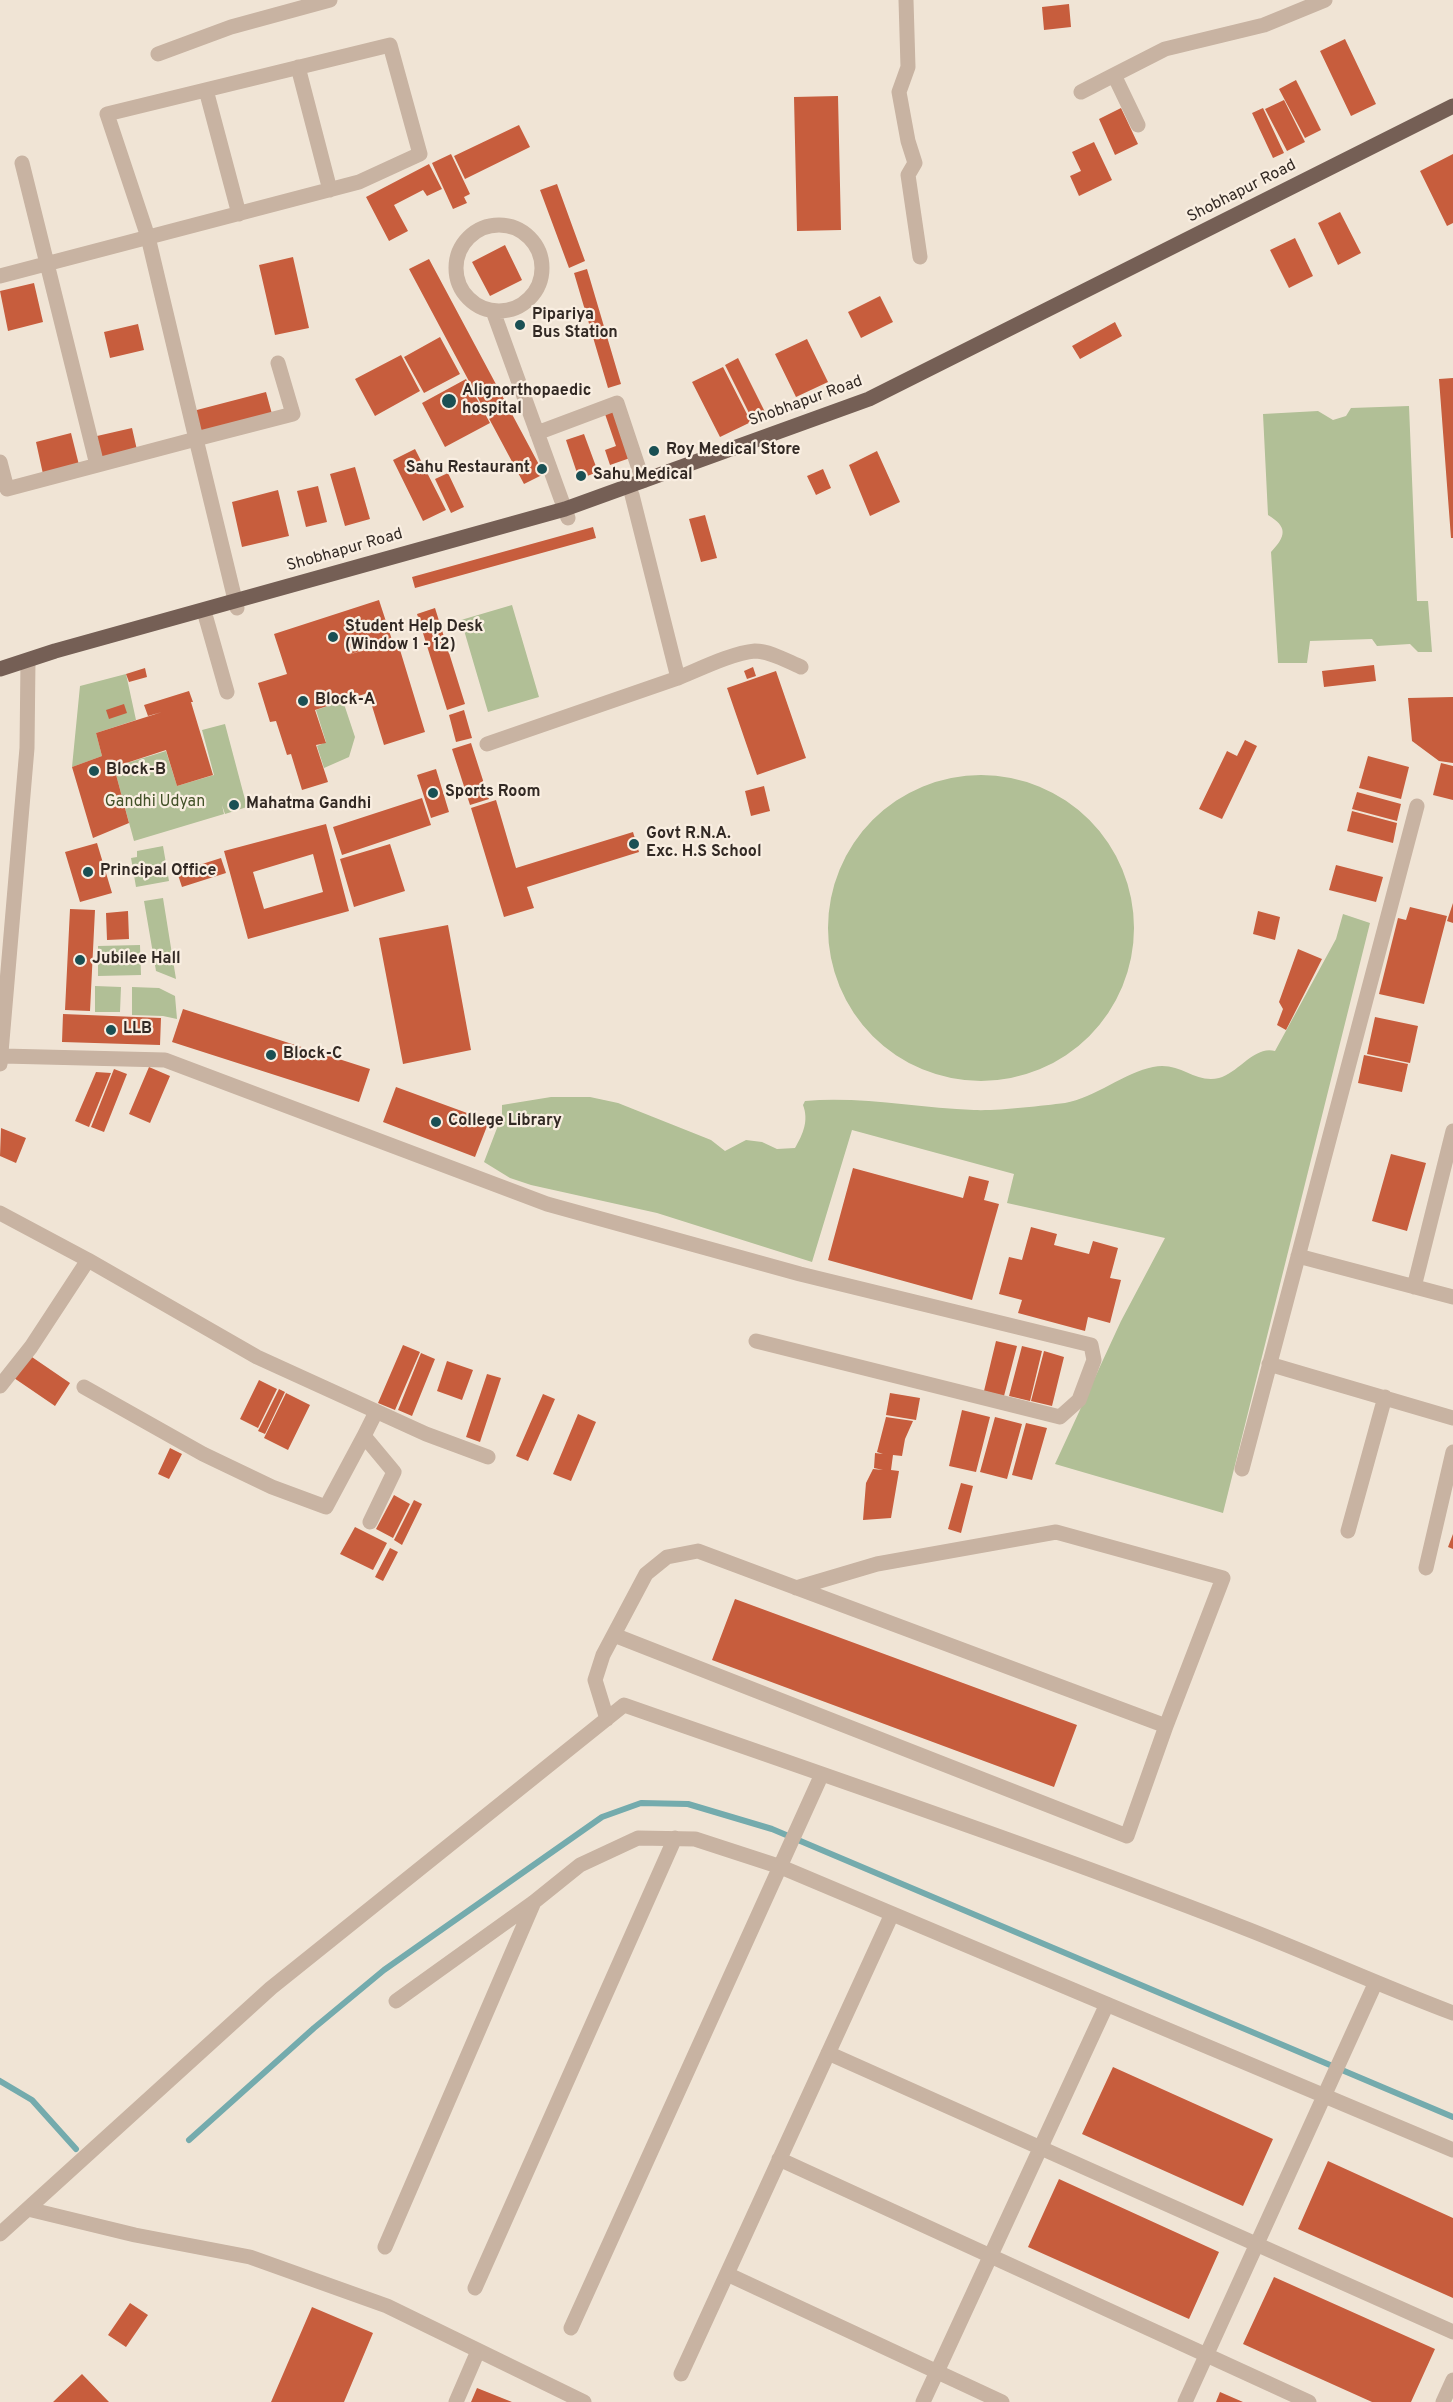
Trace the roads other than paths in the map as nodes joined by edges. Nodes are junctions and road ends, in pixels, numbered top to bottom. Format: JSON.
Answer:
{"nodes":[{"id":1,"x":330,"y":0,"type":"edge"},
{"id":2,"x":906,"y":0,"type":"edge"},
{"id":3,"x":1319,"y":1,"type":"edge"},
{"id":4,"x":158,"y":54,"type":"dead end"},
{"id":5,"x":298,"y":67,"type":"junction"},
{"id":6,"x":1114,"y":75,"type":"junction"},
{"id":7,"x":206,"y":90,"type":"junction"},
{"id":8,"x":1082,"y":92,"type":"dead end"},
{"id":9,"x":1453,"y":106,"type":"edge"},
{"id":10,"x":1453,"y":115,"type":"edge"},
{"id":11,"x":1138,"y":125,"type":"dead end"},
{"id":12,"x":22,"y":163,"type":"dead end"},
{"id":13,"x":330,"y":190,"type":"junction"},
{"id":14,"x":239,"y":214,"type":"junction"},
{"id":15,"x":148,"y":237,"type":"junction"},
{"id":16,"x":920,"y":257,"type":"dead end"},
{"id":17,"x":46,"y":264,"type":"junction"},
{"id":18,"x":0,"y":276,"type":"edge"},
{"id":19,"x":493,"y":311,"type":"junction"},
{"id":20,"x":278,"y":363,"type":"dead end"},
{"id":21,"x":537,"y":433,"type":"junction"},
{"id":22,"x":196,"y":439,"type":"junction"},
{"id":23,"x":0,"y":462,"type":"edge"},
{"id":24,"x":97,"y":465,"type":"junction"},
{"id":25,"x":643,"y":481,"type":"junction"},
{"id":26,"x":633,"y":495,"type":"junction"},
{"id":27,"x":567,"y":513,"type":"junction"},
{"id":28,"x":236,"y":604,"type":"junction"},
{"id":29,"x":206,"y":618,"type":"junction"},
{"id":30,"x":28,"y":661,"type":"junction"},
{"id":31,"x":801,"y":666,"type":"dead end"},
{"id":32,"x":0,"y":669,"type":"edge"},
{"id":33,"x":678,"y":678,"type":"junction"},
{"id":34,"x":227,"y":693,"type":"dead end"},
{"id":35,"x":487,"y":744,"type":"dead end"},
{"id":36,"x":1418,"y":806,"type":"dead end"},
{"id":37,"x":1,"y":1061,"type":"edge"},
{"id":38,"x":1453,"y":1131,"type":"edge"},
{"id":39,"x":1448,"y":1172,"type":"edge"},
{"id":40,"x":0,"y":1213,"type":"edge"},
{"id":41,"x":1298,"y":1256,"type":"junction"},
{"id":42,"x":88,"y":1260,"type":"junction"},
{"id":43,"x":1414,"y":1287,"type":"junction"},
{"id":44,"x":1453,"y":1297,"type":"edge"},
{"id":45,"x":756,"y":1341,"type":"dead end"},
{"id":46,"x":1269,"y":1364,"type":"junction"},
{"id":47,"x":0,"y":1386,"type":"edge"},
{"id":48,"x":84,"y":1387,"type":"dead end"},
{"id":49,"x":1384,"y":1397,"type":"junction"},
{"id":50,"x":376,"y":1412,"type":"junction"},
{"id":51,"x":1453,"y":1418,"type":"edge"},
{"id":52,"x":364,"y":1436,"type":"junction"},
{"id":53,"x":1453,"y":1452,"type":"edge"},
{"id":54,"x":488,"y":1457,"type":"dead end"},
{"id":55,"x":1242,"y":1468,"type":"dead end"},
{"id":56,"x":370,"y":1522,"type":"dead end"},
{"id":57,"x":1348,"y":1531,"type":"dead end"},
{"id":58,"x":1426,"y":1568,"type":"dead end"},
{"id":59,"x":796,"y":1588,"type":"junction"},
{"id":60,"x":614,"y":1635,"type":"junction"},
{"id":61,"x":607,"y":1719,"type":"junction"},
{"id":62,"x":1166,"y":1726,"type":"junction"},
{"id":63,"x":822,"y":1774,"type":"junction"},
{"id":64,"x":675,"y":1838,"type":"junction"},
{"id":65,"x":781,"y":1867,"type":"junction"},
{"id":66,"x":534,"y":1902,"type":"junction"},
{"id":67,"x":892,"y":1914,"type":"junction"},
{"id":68,"x":1375,"y":1984,"type":"junction"},
{"id":69,"x":396,"y":2001,"type":"dead end"},
{"id":70,"x":1107,"y":2004,"type":"junction"},
{"id":71,"x":1453,"y":2013,"type":"edge"},
{"id":72,"x":828,"y":2053,"type":"junction"},
{"id":73,"x":1325,"y":2096,"type":"junction"},
{"id":74,"x":1040,"y":2148,"type":"junction"},
{"id":75,"x":1453,"y":2150,"type":"edge"},
{"id":76,"x":779,"y":2159,"type":"junction"},
{"id":77,"x":28,"y":2209,"type":"junction"},
{"id":78,"x":0,"y":2234,"type":"edge"},
{"id":79,"x":1257,"y":2244,"type":"junction"},
{"id":80,"x":385,"y":2247,"type":"dead end"},
{"id":81,"x":991,"y":2256,"type":"junction"},
{"id":82,"x":727,"y":2274,"type":"junction"},
{"id":83,"x":475,"y":2288,"type":"dead end"},
{"id":84,"x":571,"y":2328,"type":"dead end"},
{"id":85,"x":1453,"y":2332,"type":"edge"},
{"id":86,"x":478,"y":2350,"type":"junction"},
{"id":87,"x":1207,"y":2355,"type":"junction"},
{"id":88,"x":937,"y":2372,"type":"junction"},
{"id":89,"x":681,"y":2374,"type":"dead end"},
{"id":90,"x":1453,"y":2380,"type":"edge"},
{"id":91,"x":456,"y":2402,"type":"edge"},
{"id":92,"x":584,"y":2402,"type":"edge"},
{"id":93,"x":923,"y":2402,"type":"edge"},
{"id":94,"x":1002,"y":2402,"type":"edge"},
{"id":95,"x":1185,"y":2402,"type":"edge"},
{"id":96,"x":1309,"y":2402,"type":"edge"},
{"id":97,"x":1443,"y":2402,"type":"edge"}],
"edges":[{"from":1,"to":4,"type":"street"},
{"from":2,"to":16,"type":"street"},
{"from":3,"to":6,"type":"street"},
{"from":5,"to":7,"type":"street"},
{"from":5,"to":13,"type":"street"},
{"from":5,"to":13,"type":"street"},
{"from":6,"to":8,"type":"street"},
{"from":6,"to":11,"type":"street"},
{"from":7,"to":14,"type":"street"},
{"from":7,"to":15,"type":"street"},
{"from":9,"to":25,"type":"main road","name":"Shobhapur Road"},
{"from":10,"to":26,"type":"main road","name":"Shobhapur Road"},
{"from":12,"to":17,"type":"street"},
{"from":13,"to":14,"type":"street"},
{"from":14,"to":15,"type":"street"},
{"from":15,"to":17,"type":"street"},
{"from":15,"to":22,"type":"street"},
{"from":17,"to":18,"type":"street"},
{"from":17,"to":24,"type":"street"},
{"from":19,"to":19,"type":"street"},
{"from":19,"to":21,"type":"street"},
{"from":20,"to":22,"type":"street"},
{"from":21,"to":25,"type":"street"},
{"from":21,"to":27,"type":"street"},
{"from":22,"to":24,"type":"street"},
{"from":22,"to":28,"type":"street"},
{"from":23,"to":24,"type":"street"},
{"from":25,"to":27,"type":"main road","name":"Shobhapur Road"},
{"from":26,"to":27,"type":"main road","name":"Shobhapur Road"},
{"from":26,"to":33,"type":"street"},
{"from":27,"to":28,"type":"main road","name":"Shobhapur Road"},
{"from":28,"to":29,"type":"main road","name":"Shobhapur Road"},
{"from":28,"to":30,"type":"main road","name":"Shobhapur Road"},
{"from":29,"to":30,"type":"main road","name":"Shobhapur Road"},
{"from":29,"to":34,"type":"street"},
{"from":30,"to":32,"type":"main road","name":"Shobhapur Road"},
{"from":30,"to":37,"type":"street"},
{"from":31,"to":33,"type":"street"},
{"from":33,"to":35,"type":"street"},
{"from":36,"to":41,"type":"street"},
{"from":37,"to":45,"type":"street"},
{"from":38,"to":39,"type":"street"},
{"from":39,"to":43,"type":"street"},
{"from":40,"to":42,"type":"street"},
{"from":41,"to":43,"type":"street"},
{"from":41,"to":46,"type":"street"},
{"from":42,"to":47,"type":"street"},
{"from":42,"to":50,"type":"street"},
{"from":43,"to":44,"type":"street"},
{"from":46,"to":49,"type":"street"},
{"from":46,"to":55,"type":"street"},
{"from":48,"to":52,"type":"street"},
{"from":49,"to":51,"type":"street"},
{"from":49,"to":57,"type":"street"},
{"from":50,"to":52,"type":"street"},
{"from":50,"to":54,"type":"street"},
{"from":52,"to":56,"type":"street"},
{"from":53,"to":58,"type":"street"},
{"from":59,"to":60,"type":"street"},
{"from":59,"to":62,"type":"street"},
{"from":59,"to":62,"type":"street"},
{"from":60,"to":61,"type":"street"},
{"from":60,"to":62,"type":"street"},
{"from":61,"to":63,"type":"street"},
{"from":61,"to":77,"type":"street"},
{"from":63,"to":65,"type":"street"},
{"from":63,"to":68,"type":"street"},
{"from":64,"to":65,"type":"street"},
{"from":64,"to":66,"type":"street"},
{"from":64,"to":83,"type":"street"},
{"from":65,"to":67,"type":"street"},
{"from":65,"to":84,"type":"street"},
{"from":66,"to":69,"type":"street"},
{"from":66,"to":80,"type":"street"},
{"from":67,"to":70,"type":"street"},
{"from":67,"to":72,"type":"street"},
{"from":68,"to":71,"type":"street"},
{"from":68,"to":73,"type":"street"},
{"from":70,"to":73,"type":"street"},
{"from":70,"to":74,"type":"street"},
{"from":72,"to":74,"type":"street"},
{"from":72,"to":76,"type":"street"},
{"from":73,"to":75,"type":"street"},
{"from":73,"to":79,"type":"street"},
{"from":74,"to":79,"type":"street"},
{"from":74,"to":81,"type":"street"},
{"from":76,"to":81,"type":"street"},
{"from":76,"to":82,"type":"street"},
{"from":77,"to":78,"type":"street"},
{"from":77,"to":86,"type":"street"},
{"from":79,"to":85,"type":"street"},
{"from":79,"to":87,"type":"street"},
{"from":81,"to":87,"type":"street"},
{"from":81,"to":88,"type":"street"},
{"from":82,"to":88,"type":"street"},
{"from":82,"to":89,"type":"street"},
{"from":86,"to":91,"type":"street"},
{"from":86,"to":92,"type":"street"},
{"from":87,"to":95,"type":"street"},
{"from":87,"to":96,"type":"street"},
{"from":88,"to":93,"type":"street"},
{"from":88,"to":94,"type":"street"},
{"from":90,"to":97,"type":"street"}]}
